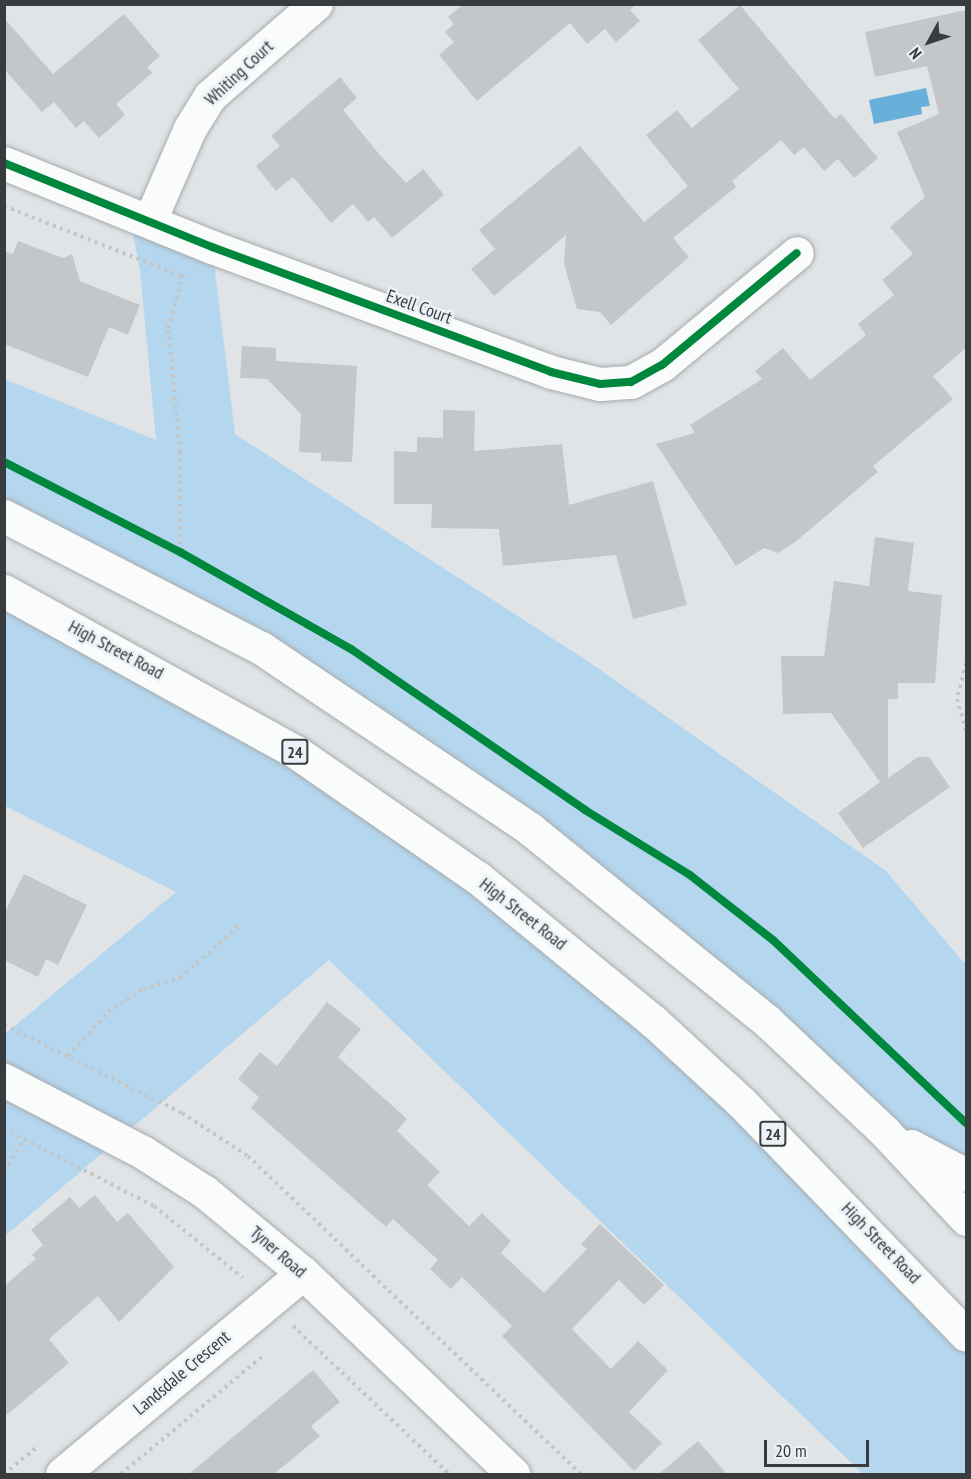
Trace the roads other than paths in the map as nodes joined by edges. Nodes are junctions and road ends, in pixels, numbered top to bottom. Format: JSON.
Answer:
{"nodes":[{"id":1,"x":316,"y":4,"type":"edge"},
{"id":2,"x":4,"y":163,"type":"edge"},
{"id":3,"x":150,"y":220,"type":"junction"},
{"id":4,"x":797,"y":254,"type":"dead end"},
{"id":5,"x":4,"y":516,"type":"edge"},
{"id":6,"x":4,"y":591,"type":"edge"},
{"id":7,"x":4,"y":1080,"type":"edge"},
{"id":8,"x":885,"y":1132,"type":"junction"},
{"id":9,"x":966,"y":1175,"type":"edge"},
{"id":10,"x":966,"y":1219,"type":"edge"},
{"id":11,"x":303,"y":1273,"type":"junction"},
{"id":12,"x":966,"y":1335,"type":"edge"},
{"id":13,"x":62,"y":1474,"type":"edge"},
{"id":14,"x":513,"y":1474,"type":"edge"}],
"edges":[{"from":1,"to":3,"type":"main road","name":"Whiting Court"},
{"from":2,"to":3,"type":"main road","name":"Exell Court"},
{"from":3,"to":4,"type":"main road","name":"Exell Court"},
{"from":5,"to":8,"type":"main road"},
{"from":6,"to":12,"type":"main road","name":"High Street Road","number":"24"},
{"from":7,"to":11,"type":"main road","name":"Tyner Road"},
{"from":8,"to":9,"type":"main road"},
{"from":8,"to":10,"type":"main road"},
{"from":11,"to":13,"type":"main road","name":"Landsdale Crescent"},
{"from":11,"to":14,"type":"main road","name":"Tyner Road"}]}
